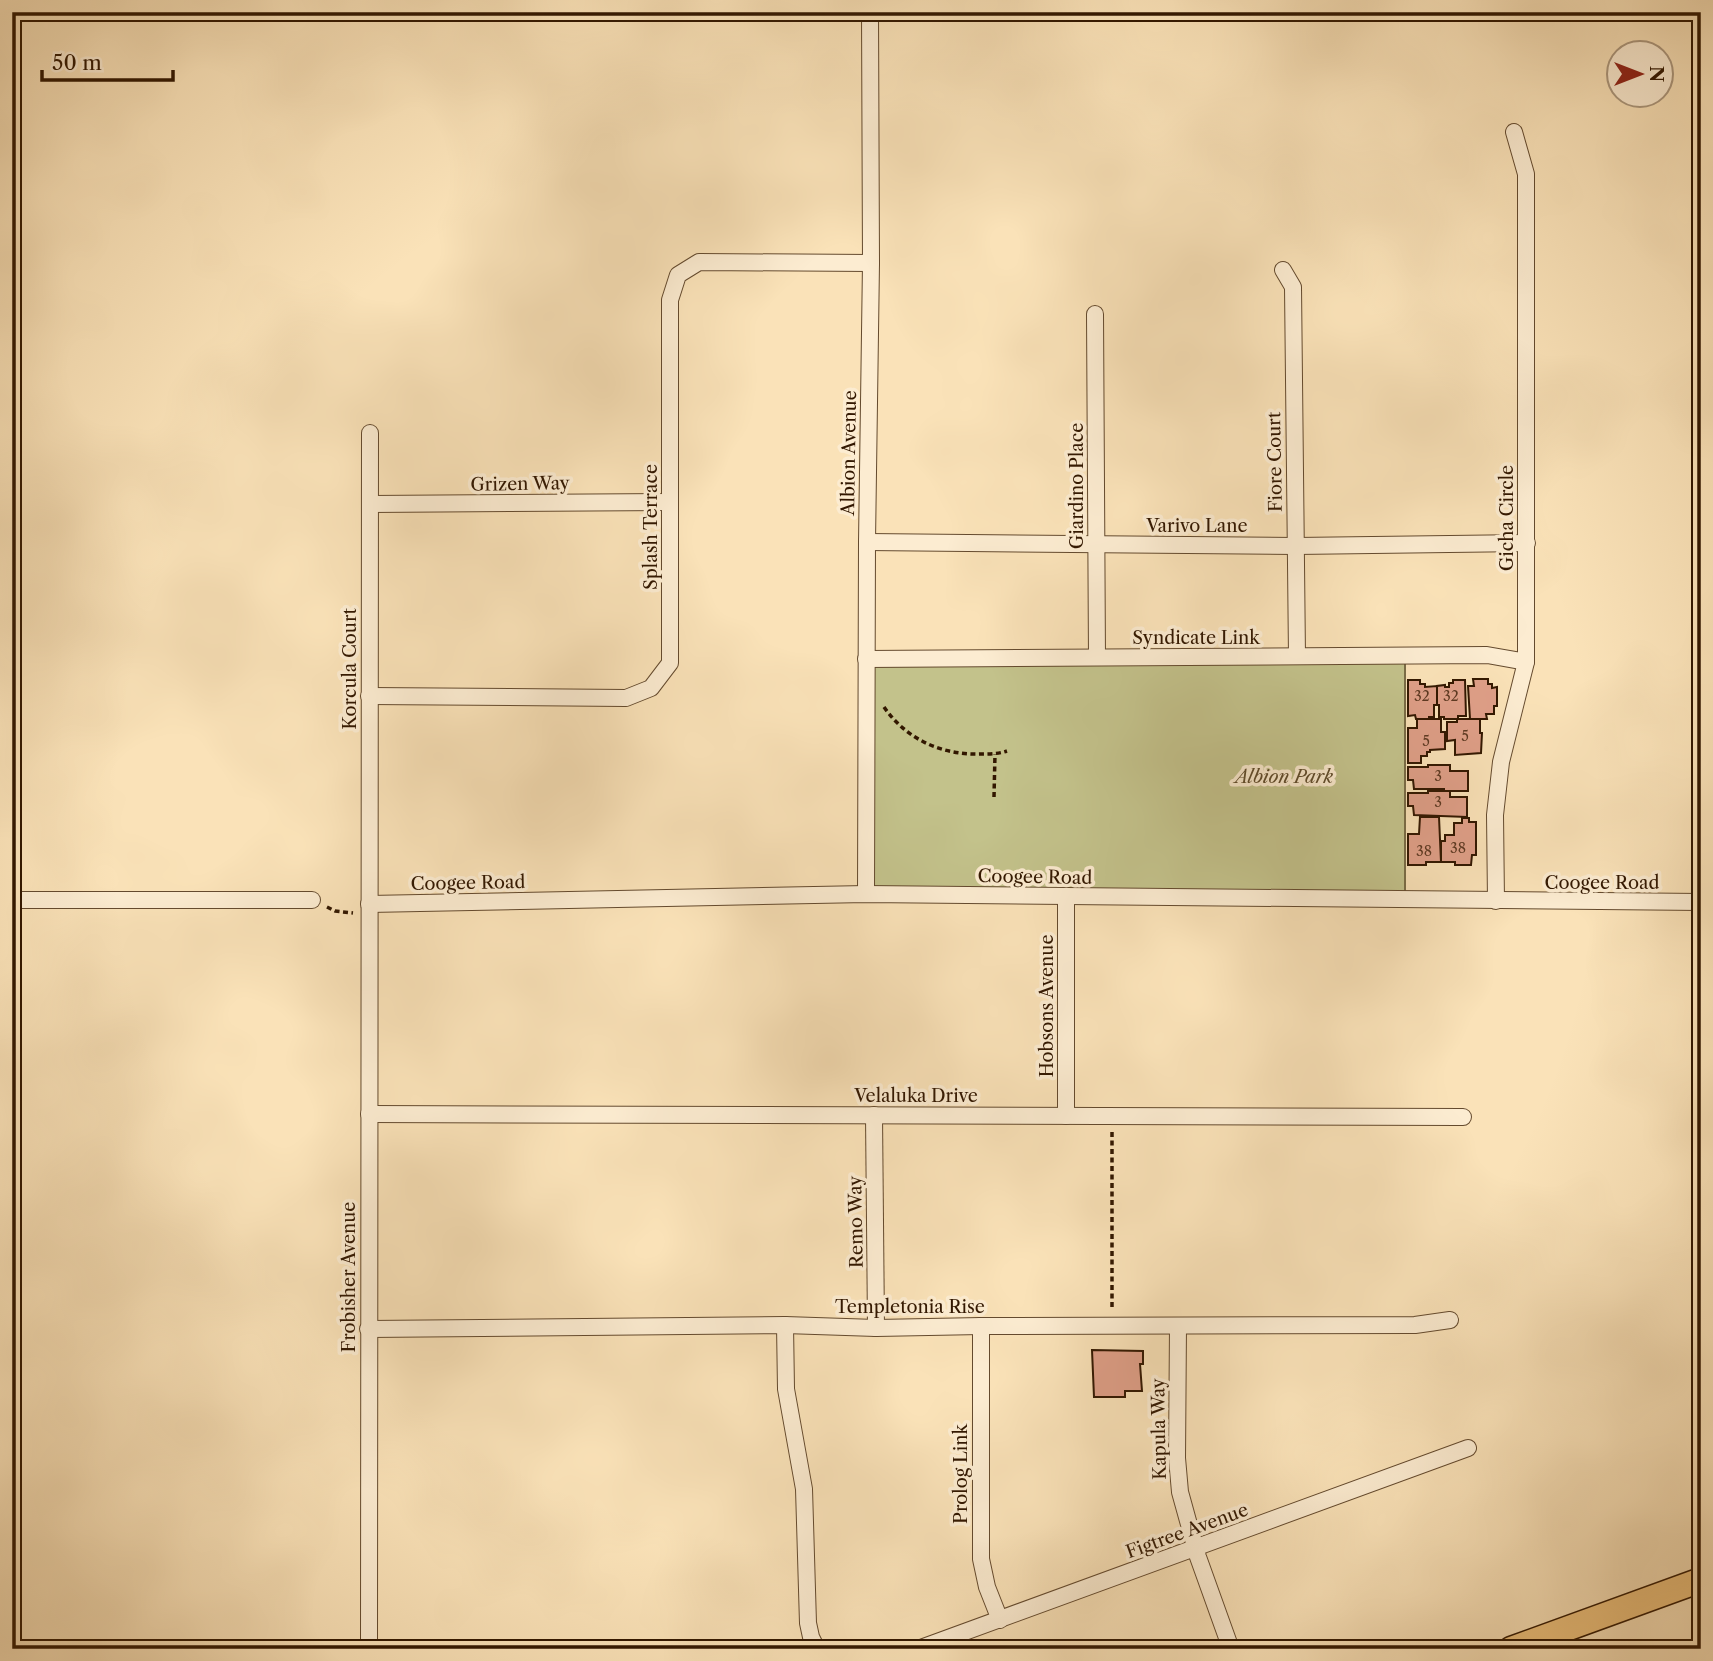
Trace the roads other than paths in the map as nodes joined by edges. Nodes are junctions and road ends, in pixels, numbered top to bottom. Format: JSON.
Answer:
{"nodes":[{"id":1,"x":870,"y":12,"type":"edge"},
{"id":2,"x":1514,"y":132,"type":"dead end"},
{"id":3,"x":871,"y":263,"type":"junction"},
{"id":4,"x":1283,"y":270,"type":"dead end"},
{"id":5,"x":1095,"y":314,"type":"dead end"},
{"id":6,"x":370,"y":433,"type":"dead end"},
{"id":7,"x":670,"y":502,"type":"junction"},
{"id":8,"x":370,"y":505,"type":"junction"},
{"id":9,"x":867,"y":542,"type":"junction"},
{"id":10,"x":1527,"y":543,"type":"junction"},
{"id":11,"x":1096,"y":545,"type":"junction"},
{"id":12,"x":1296,"y":546,"type":"junction"},
{"id":13,"x":1297,"y":656,"type":"junction"},
{"id":14,"x":1097,"y":657,"type":"junction"},
{"id":15,"x":866,"y":659,"type":"junction"},
{"id":16,"x":1526,"y":662,"type":"junction"},
{"id":17,"x":369,"y":696,"type":"junction"},
{"id":18,"x":866,"y":894,"type":"junction"},
{"id":19,"x":1066,"y":897,"type":"junction"},
{"id":20,"x":12,"y":900,"type":"edge"},
{"id":21,"x":312,"y":900,"type":"road end"},
{"id":22,"x":1496,"y":901,"type":"junction"},
{"id":23,"x":1701,"y":902,"type":"edge"},
{"id":24,"x":369,"y":909,"type":"junction"},
{"id":25,"x":369,"y":1114,"type":"junction"},
{"id":26,"x":874,"y":1115,"type":"junction"},
{"id":27,"x":1066,"y":1116,"type":"junction"},
{"id":28,"x":1462,"y":1117,"type":"dead end"},
{"id":29,"x":1450,"y":1320,"type":"dead end"},
{"id":30,"x":785,"y":1325,"type":"junction"},
{"id":31,"x":981,"y":1326,"type":"junction"},
{"id":32,"x":1178,"y":1326,"type":"junction"},
{"id":33,"x":876,"y":1328,"type":"junction"},
{"id":34,"x":368,"y":1329,"type":"junction"},
{"id":35,"x":1468,"y":1448,"type":"dead end"},
{"id":36,"x":1195,"y":1548,"type":"junction"},
{"id":37,"x":1701,"y":1580,"type":"edge"},
{"id":38,"x":1000,"y":1620,"type":"junction"},
{"id":39,"x":369,"y":1649,"type":"edge"},
{"id":40,"x":817,"y":1649,"type":"edge"},
{"id":41,"x":918,"y":1649,"type":"edge"},
{"id":42,"x":1231,"y":1649,"type":"edge"},
{"id":43,"x":1511,"y":1649,"type":"edge"}],
"edges":[{"from":1,"to":3,"type":"street","name":"Albion Avenue"},
{"from":2,"to":10,"type":"street","name":"Gicha Circle"},
{"from":3,"to":7,"type":"street","name":"Splash Terrace"},
{"from":3,"to":9,"type":"street","name":"Albion Avenue"},
{"from":4,"to":12,"type":"street","name":"Fiore Court"},
{"from":5,"to":11,"type":"street","name":"Giardino Place"},
{"from":6,"to":8,"type":"street","name":"Korcula Court"},
{"from":7,"to":8,"type":"street","name":"Grizen Way"},
{"from":7,"to":17,"type":"street","name":"Splash Terrace"},
{"from":8,"to":17,"type":"street","name":"Korcula Court"},
{"from":9,"to":11,"type":"street","name":"Varivo Lane"},
{"from":9,"to":15,"type":"street","name":"Albion Avenue"},
{"from":10,"to":12,"type":"street","name":"Varivo Lane"},
{"from":10,"to":16,"type":"street","name":"Gicha Circle"},
{"from":11,"to":12,"type":"street","name":"Varivo Lane"},
{"from":11,"to":14,"type":"street","name":"Giardino Place"},
{"from":12,"to":13,"type":"street","name":"Fiore Court"},
{"from":13,"to":14,"type":"street","name":"Syndicate Link"},
{"from":13,"to":16,"type":"street","name":"Syndicate Link"},
{"from":14,"to":15,"type":"street","name":"Syndicate Link"},
{"from":15,"to":18,"type":"street","name":"Albion Avenue"},
{"from":16,"to":22,"type":"street","name":"Gicha Circle"},
{"from":17,"to":24,"type":"street","name":"Korcula Court"},
{"from":18,"to":19,"type":"street","name":"Coogee Road"},
{"from":18,"to":24,"type":"street","name":"Coogee Road"},
{"from":19,"to":22,"type":"street","name":"Coogee Road"},
{"from":19,"to":27,"type":"street","name":"Hobsons Avenue"},
{"from":20,"to":21,"type":"street"},
{"from":22,"to":23,"type":"street","name":"Coogee Road"},
{"from":24,"to":25,"type":"street","name":"Frobisher Avenue"},
{"from":25,"to":26,"type":"street","name":"Velaluka Drive"},
{"from":25,"to":34,"type":"street","name":"Frobisher Avenue"},
{"from":26,"to":27,"type":"street","name":"Velaluka Drive"},
{"from":26,"to":33,"type":"street","name":"Remo Way"},
{"from":27,"to":28,"type":"street","name":"Velaluka Drive"},
{"from":29,"to":32,"type":"street","name":"Templetonia Rise"},
{"from":30,"to":33,"type":"street","name":"Templetonia Rise"},
{"from":30,"to":34,"type":"street","name":"Templetonia Rise"},
{"from":30,"to":40,"type":"street"},
{"from":31,"to":32,"type":"street","name":"Templetonia Rise"},
{"from":31,"to":33,"type":"street","name":"Templetonia Rise"},
{"from":31,"to":38,"type":"street","name":"Prolog Link"},
{"from":32,"to":36,"type":"street","name":"Kapula Way"},
{"from":34,"to":39,"type":"street","name":"Frobisher Avenue"},
{"from":35,"to":36,"type":"street","name":"Figtree Avenue"},
{"from":36,"to":38,"type":"street","name":"Figtree Avenue"},
{"from":36,"to":42,"type":"street","name":"Kapula Way"},
{"from":37,"to":43,"type":"main road"},
{"from":38,"to":41,"type":"street","name":"Figtree Avenue"}]}
